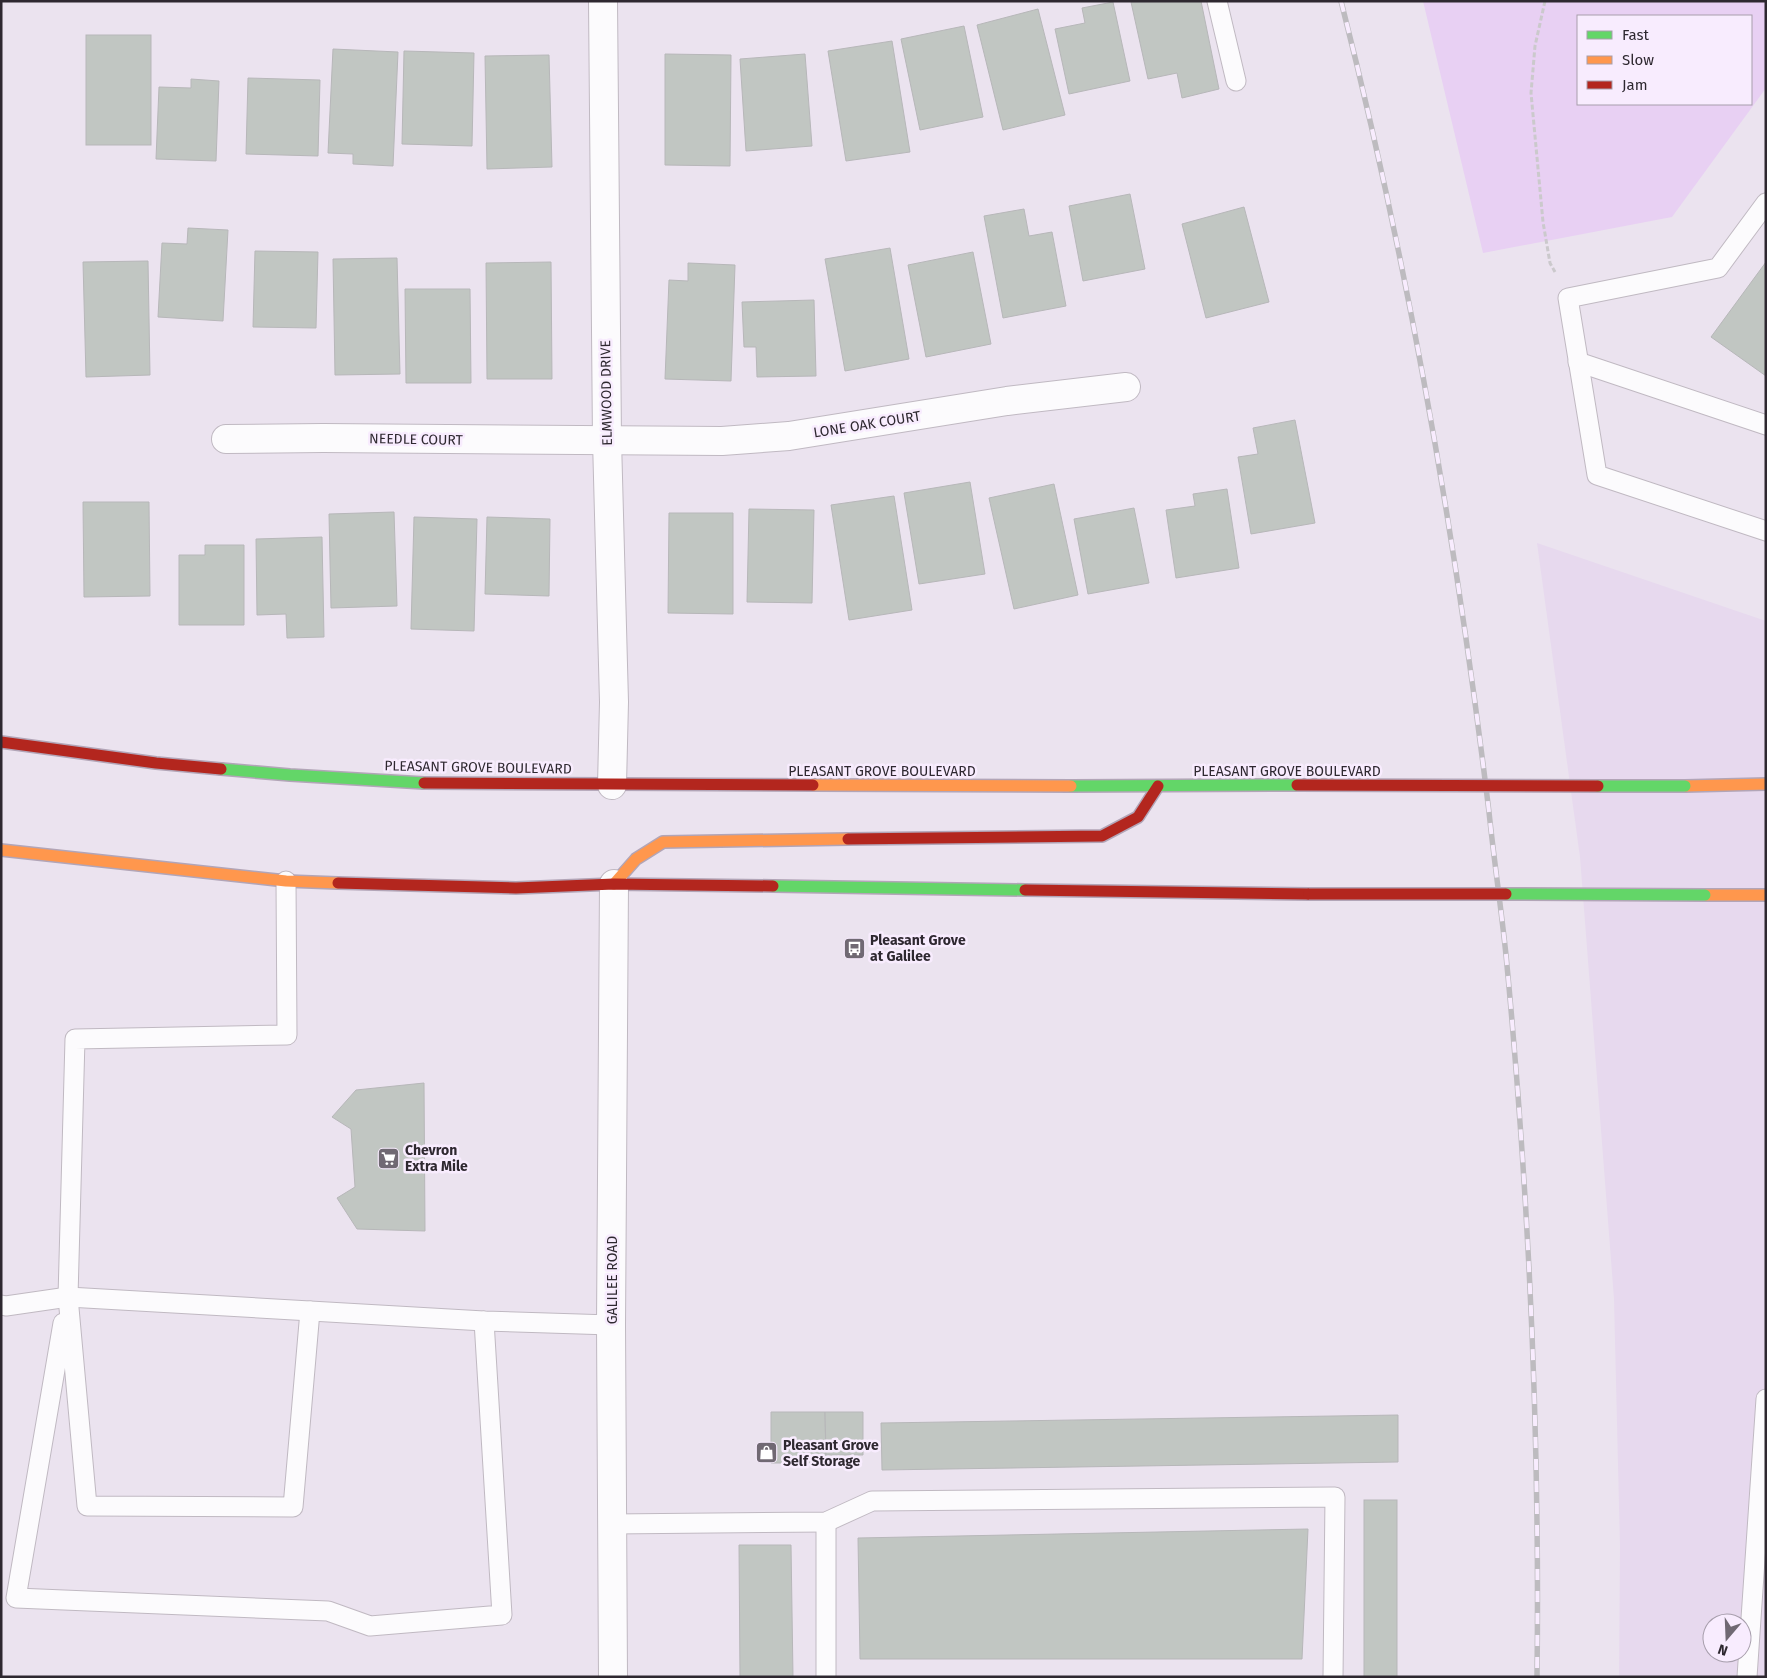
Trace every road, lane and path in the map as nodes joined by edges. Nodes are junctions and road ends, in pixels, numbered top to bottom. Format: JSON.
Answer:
{"nodes":[{"id":1,"x":603,"y":1,"type":"edge"},
{"id":2,"x":1217,"y":1,"type":"edge"},
{"id":3,"x":1545,"y":1,"type":"edge"},
{"id":4,"x":1236,"y":81,"type":"dead end"},
{"id":5,"x":1766,"y":203,"type":"edge"},
{"id":6,"x":1568,"y":298,"type":"junction"},
{"id":7,"x":1578,"y":362,"type":"junction"},
{"id":8,"x":1126,"y":387,"type":"dead end"},
{"id":9,"x":1766,"y":425,"type":"edge"},
{"id":10,"x":226,"y":439,"type":"dead end"},
{"id":11,"x":607,"y":440,"type":"junction"},
{"id":12,"x":1766,"y":531,"type":"edge"},
{"id":13,"x":1,"y":742,"type":"edge"},
{"id":14,"x":1766,"y":784,"type":"edge"},
{"id":15,"x":612,"y":785,"type":"junction"},
{"id":16,"x":1158,"y":786,"type":"junction"},
{"id":17,"x":1,"y":850,"type":"edge"},
{"id":18,"x":286,"y":881,"type":"junction"},
{"id":19,"x":614,"y":884,"type":"junction"},
{"id":20,"x":1766,"y":895,"type":"edge"},
{"id":21,"x":68,"y":1297,"type":"junction"},
{"id":22,"x":1,"y":1305,"type":"edge"},
{"id":23,"x":310,"y":1311,"type":"junction"},
{"id":24,"x":484,"y":1321,"type":"junction"},
{"id":25,"x":611,"y":1325,"type":"junction"},
{"id":26,"x":1766,"y":1399,"type":"edge"},
{"id":27,"x":826,"y":1522,"type":"junction"},
{"id":28,"x":612,"y":1524,"type":"junction"},
{"id":29,"x":613,"y":1677,"type":"edge"},
{"id":30,"x":826,"y":1677,"type":"edge"},
{"id":31,"x":1333,"y":1677,"type":"edge"},
{"id":32,"x":1748,"y":1677,"type":"edge"}],
"edges":[{"from":1,"to":11,"type":"street","name":"ELMWOOD DRIVE"},
{"from":2,"to":4,"type":"lane"},
{"from":3,"to":6,"type":"path"},
{"from":5,"to":6,"type":"lane"},
{"from":6,"to":7,"type":"lane"},
{"from":7,"to":9,"type":"lane"},
{"from":7,"to":12,"type":"lane"},
{"from":8,"to":11,"type":"street","name":"LONE OAK COURT"},
{"from":10,"to":11,"type":"street","name":"NEEDLE COURT"},
{"from":11,"to":15,"type":"street","name":"ELMWOOD DRIVE"},
{"from":13,"to":15,"type":"main road","name":"PLEASANT GROVE BOULEVARD"},
{"from":14,"to":16,"type":"main road","name":"PLEASANT GROVE BOULEVARD","bridge":true},
{"from":15,"to":16,"type":"main road","name":"PLEASANT GROVE BOULEVARD"},
{"from":16,"to":19,"type":"main road"},
{"from":17,"to":18,"type":"main road"},
{"from":18,"to":19,"type":"main road"},
{"from":18,"to":21,"type":"lane"},
{"from":19,"to":20,"type":"main road","bridge":true},
{"from":19,"to":25,"type":"street","name":"GALILEE ROAD"},
{"from":21,"to":22,"type":"lane"},
{"from":21,"to":23,"type":"lane"},
{"from":21,"to":23,"type":"lane"},
{"from":21,"to":24,"type":"lane"},
{"from":23,"to":24,"type":"lane"},
{"from":24,"to":25,"type":"lane"},
{"from":25,"to":28,"type":"street","name":"GALILEE ROAD"},
{"from":26,"to":32,"type":"lane"},
{"from":27,"to":28,"type":"lane"},
{"from":27,"to":30,"type":"lane"},
{"from":27,"to":31,"type":"lane"},
{"from":28,"to":29,"type":"street","name":"GALILEE ROAD"}]}
